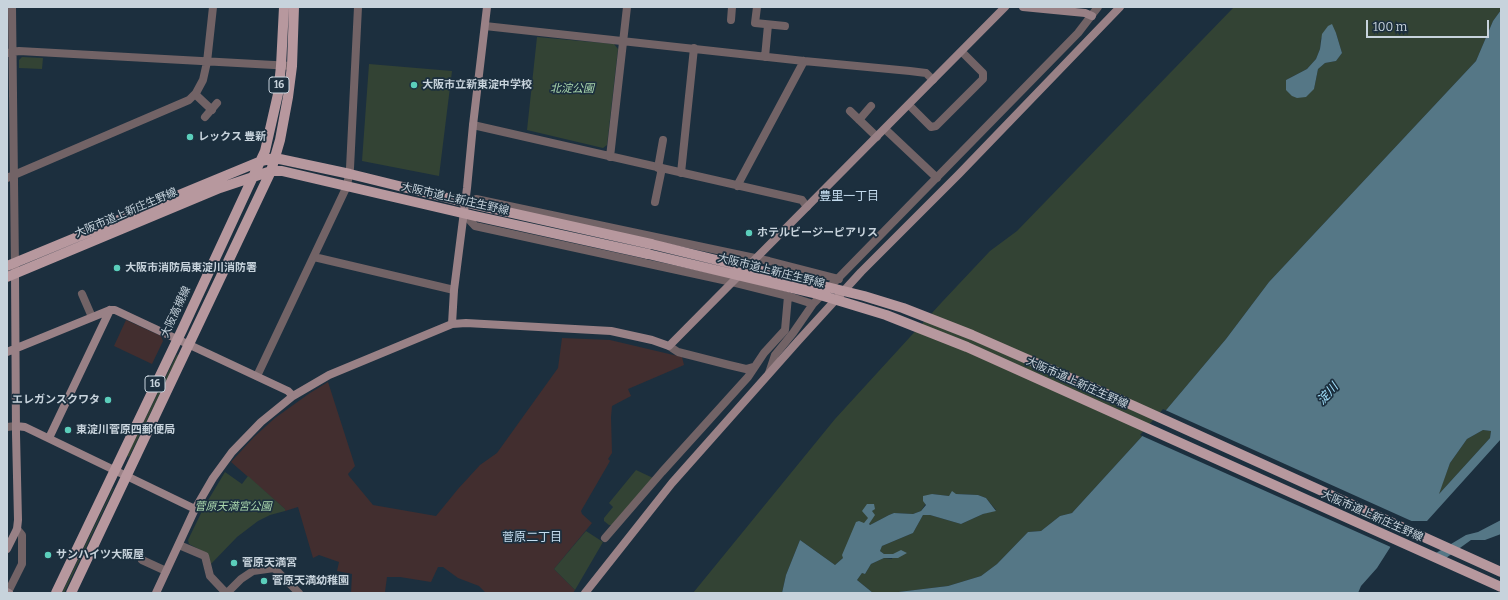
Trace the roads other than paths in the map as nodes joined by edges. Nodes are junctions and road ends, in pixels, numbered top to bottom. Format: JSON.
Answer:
{"nodes":[{"id":1,"x":12,"y":7,"type":"edge"},
{"id":2,"x":213,"y":7,"type":"edge"},
{"id":3,"x":284,"y":7,"type":"edge"},
{"id":4,"x":294,"y":7,"type":"edge"},
{"id":5,"x":358,"y":7,"type":"edge"},
{"id":6,"x":487,"y":7,"type":"edge"},
{"id":7,"x":627,"y":7,"type":"edge"},
{"id":8,"x":732,"y":7,"type":"edge"},
{"id":9,"x":757,"y":7,"type":"edge"},
{"id":10,"x":1005,"y":7,"type":"edge"},
{"id":11,"x":1023,"y":7,"type":"edge"},
{"id":12,"x":1098,"y":7,"type":"edge"},
{"id":13,"x":1120,"y":7,"type":"edge"},
{"id":14,"x":1092,"y":16,"type":"junction"},
{"id":15,"x":731,"y":20,"type":"dead end"},
{"id":16,"x":768,"y":25,"type":"junction"},
{"id":17,"x":485,"y":26,"type":"junction"},
{"id":18,"x":785,"y":26,"type":"dead end"},
{"id":19,"x":622,"y":41,"type":"junction"},
{"id":20,"x":694,"y":48,"type":"junction"},
{"id":21,"x":10,"y":52,"type":"edge"},
{"id":22,"x":962,"y":52,"type":"junction"},
{"id":23,"x":765,"y":57,"type":"junction"},
{"id":24,"x":804,"y":61,"type":"junction"},
{"id":25,"x":206,"y":62,"type":"junction"},
{"id":26,"x":287,"y":66,"type":"junction"},
{"id":27,"x":933,"y":80,"type":"junction"},
{"id":28,"x":195,"y":94,"type":"junction"},
{"id":29,"x":217,"y":103,"type":"dead end"},
{"id":30,"x":909,"y":105,"type":"junction"},
{"id":31,"x":872,"y":106,"type":"dead end"},
{"id":32,"x":212,"y":110,"type":"junction"},
{"id":33,"x":850,"y":111,"type":"dead end"},
{"id":34,"x":205,"y":117,"type":"dead end"},
{"id":35,"x":11,"y":118,"type":"edge"},
{"id":36,"x":858,"y":120,"type":"junction"},
{"id":37,"x":473,"y":125,"type":"junction"},
{"id":38,"x":885,"y":129,"type":"junction"},
{"id":39,"x":877,"y":137,"type":"junction"},
{"id":40,"x":663,"y":140,"type":"dead end"},
{"id":41,"x":610,"y":157,"type":"junction"},
{"id":42,"x":275,"y":158,"type":"junction"},
{"id":43,"x":261,"y":161,"type":"junction"},
{"id":44,"x":660,"y":168,"type":"junction"},
{"id":45,"x":271,"y":171,"type":"junction"},
{"id":46,"x":681,"y":173,"type":"junction"},
{"id":47,"x":350,"y":174,"type":"junction"},
{"id":48,"x":11,"y":176,"type":"edge"},
{"id":49,"x":254,"y":176,"type":"junction"},
{"id":50,"x":937,"y":178,"type":"junction"},
{"id":51,"x":347,"y":186,"type":"junction"},
{"id":52,"x":737,"y":186,"type":"junction"},
{"id":53,"x":465,"y":202,"type":"junction"},
{"id":54,"x":655,"y":202,"type":"dead end"},
{"id":55,"x":807,"y":207,"type":"junction"},
{"id":56,"x":464,"y":214,"type":"junction"},
{"id":57,"x":649,"y":249,"type":"junction"},
{"id":58,"x":314,"y":257,"type":"junction"},
{"id":59,"x":757,"y":259,"type":"junction"},
{"id":60,"x":11,"y":264,"type":"edge"},
{"id":61,"x":11,"y":275,"type":"edge"},
{"id":62,"x":839,"y":279,"type":"junction"},
{"id":63,"x":732,"y":282,"type":"junction"},
{"id":64,"x":454,"y":290,"type":"junction"},
{"id":65,"x":82,"y":294,"type":"dead end"},
{"id":66,"x":788,"y":296,"type":"junction"},
{"id":67,"x":813,"y":304,"type":"junction"},
{"id":68,"x":110,"y":310,"type":"junction"},
{"id":69,"x":92,"y":317,"type":"junction"},
{"id":70,"x":452,"y":324,"type":"junction"},
{"id":71,"x":177,"y":340,"type":"junction"},
{"id":72,"x":189,"y":344,"type":"junction"},
{"id":73,"x":669,"y":346,"type":"junction"},
{"id":74,"x":15,"y":349,"type":"junction"},
{"id":75,"x":7,"y":352,"type":"edge"},
{"id":76,"x":754,"y":367,"type":"junction"},
{"id":77,"x":769,"y":374,"type":"junction"},
{"id":78,"x":257,"y":376,"type":"junction"},
{"id":79,"x":293,"y":396,"type":"junction"},
{"id":80,"x":16,"y":426,"type":"junction"},
{"id":81,"x":7,"y":427,"type":"edge"},
{"id":82,"x":49,"y":438,"type":"junction"},
{"id":83,"x":114,"y":470,"type":"junction"},
{"id":84,"x":662,"y":472,"type":"junction"},
{"id":85,"x":126,"y":476,"type":"junction"},
{"id":86,"x":672,"y":483,"type":"junction"},
{"id":87,"x":195,"y":509,"type":"junction"},
{"id":88,"x":17,"y":529,"type":"junction"},
{"id":89,"x":605,"y":538,"type":"dead end"},
{"id":90,"x":179,"y":545,"type":"junction"},
{"id":91,"x":7,"y":549,"type":"edge"},
{"id":92,"x":142,"y":560,"type":"dead end"},
{"id":93,"x":166,"y":571,"type":"junction"},
{"id":94,"x":1501,"y":572,"type":"edge"},
{"id":95,"x":1501,"y":587,"type":"edge"},
{"id":96,"x":8,"y":592,"type":"edge"},
{"id":97,"x":56,"y":593,"type":"edge"},
{"id":98,"x":71,"y":593,"type":"edge"},
{"id":99,"x":156,"y":593,"type":"edge"},
{"id":100,"x":226,"y":593,"type":"edge"},
{"id":101,"x":297,"y":593,"type":"edge"},
{"id":102,"x":585,"y":593,"type":"edge"}],
"edges":[{"from":1,"to":21,"type":"street"},
{"from":2,"to":25,"type":"street"},
{"from":3,"to":26,"type":"main road","name":"大阪高槻線","number":"16"},
{"from":4,"to":26,"type":"main road","name":"大阪高槻線","number":"16"},
{"from":5,"to":47,"type":"street"},
{"from":6,"to":17,"type":"street"},
{"from":7,"to":19,"type":"street"},
{"from":8,"to":15,"type":"street"},
{"from":9,"to":16,"type":"street"},
{"from":10,"to":22,"type":"street"},
{"from":11,"to":14,"type":"street"},
{"from":12,"to":14,"type":"street"},
{"from":13,"to":77,"type":"street"},
{"from":14,"to":50,"type":"street"},
{"from":16,"to":18,"type":"street"},
{"from":16,"to":23,"type":"street"},
{"from":17,"to":19,"type":"street"},
{"from":17,"to":37,"type":"street"},
{"from":19,"to":20,"type":"street"},
{"from":19,"to":41,"type":"street"},
{"from":20,"to":23,"type":"street"},
{"from":20,"to":46,"type":"street"},
{"from":21,"to":25,"type":"street"},
{"from":21,"to":35,"type":"street"},
{"from":22,"to":27,"type":"street"},
{"from":22,"to":30,"type":"street"},
{"from":23,"to":24,"type":"street"},
{"from":24,"to":27,"type":"street"},
{"from":24,"to":52,"type":"street"},
{"from":25,"to":26,"type":"street"},
{"from":25,"to":28,"type":"street"},
{"from":26,"to":42,"type":"main road","name":"大阪高槻線","number":"16"},
{"from":26,"to":43,"type":"main road","name":"大阪高槻線","number":"16"},
{"from":27,"to":30,"type":"street"},
{"from":28,"to":32,"type":"street"},
{"from":28,"to":48,"type":"street"},
{"from":29,"to":32,"type":"street"},
{"from":30,"to":38,"type":"street"},
{"from":31,"to":36,"type":"street"},
{"from":32,"to":34,"type":"street"},
{"from":33,"to":36,"type":"street"},
{"from":35,"to":48,"type":"street"},
{"from":36,"to":39,"type":"street"},
{"from":37,"to":41,"type":"street"},
{"from":37,"to":53,"type":"street"},
{"from":38,"to":39,"type":"street"},
{"from":38,"to":50,"type":"street"},
{"from":39,"to":55,"type":"street"},
{"from":40,"to":44,"type":"street"},
{"from":41,"to":44,"type":"street"},
{"from":42,"to":43,"type":"main road","name":"大阪市道上新庄生野線"},
{"from":42,"to":45,"type":"main road","name":"大阪高槻線","number":"16"},
{"from":42,"to":47,"type":"main road","name":"大阪市道上新庄生野線"},
{"from":43,"to":49,"type":"main road","name":"大阪高槻線","number":"16"},
{"from":43,"to":60,"type":"main road","name":"大阪市道上新庄生野線"},
{"from":44,"to":46,"type":"street"},
{"from":44,"to":54,"type":"street"},
{"from":45,"to":49,"type":"main road","name":"大阪市道上新庄生野線"},
{"from":45,"to":51,"type":"main road","name":"大阪市道上新庄生野線"},
{"from":45,"to":72,"type":"main road","name":"大阪高槻線","number":"16"},
{"from":46,"to":52,"type":"street"},
{"from":47,"to":51,"type":"street"},
{"from":47,"to":53,"type":"main road","name":"大阪市道上新庄生野線"},
{"from":48,"to":60,"type":"street"},
{"from":49,"to":61,"type":"main road","name":"大阪市道上新庄生野線"},
{"from":49,"to":71,"type":"main road","name":"大阪高槻線","number":"16"},
{"from":50,"to":62,"type":"street"},
{"from":51,"to":56,"type":"main road","name":"大阪市道上新庄生野線"},
{"from":51,"to":58,"type":"street"},
{"from":52,"to":55,"type":"street"},
{"from":53,"to":56,"type":"street"},
{"from":53,"to":57,"type":"main road","name":"大阪市道上新庄生野線"},
{"from":53,"to":59,"type":"street"},
{"from":55,"to":59,"type":"street"},
{"from":56,"to":57,"type":"main road","name":"大阪市道上新庄生野線"},
{"from":56,"to":63,"type":"street"},
{"from":56,"to":64,"type":"street"},
{"from":57,"to":94,"type":"main road","name":"大阪市道上新庄生野線","bridge":true},
{"from":57,"to":95,"type":"main road","name":"大阪市道上新庄生野線","bridge":true},
{"from":58,"to":64,"type":"street"},
{"from":58,"to":78,"type":"street"},
{"from":59,"to":62,"type":"street"},
{"from":59,"to":63,"type":"street"},
{"from":60,"to":61,"type":"street"},
{"from":61,"to":74,"type":"street"},
{"from":62,"to":67,"type":"street"},
{"from":63,"to":66,"type":"street"},
{"from":63,"to":73,"type":"street"},
{"from":64,"to":70,"type":"street"},
{"from":65,"to":69,"type":"street"},
{"from":66,"to":67,"type":"street"},
{"from":66,"to":76,"type":"street"},
{"from":67,"to":77,"type":"street"},
{"from":68,"to":69,"type":"street"},
{"from":68,"to":71,"type":"street"},
{"from":68,"to":82,"type":"street"},
{"from":69,"to":74,"type":"street"},
{"from":70,"to":73,"type":"street"},
{"from":70,"to":79,"type":"street"},
{"from":71,"to":72,"type":"street"},
{"from":71,"to":83,"type":"main road","name":"大阪高槻線","number":"16"},
{"from":72,"to":78,"type":"street"},
{"from":72,"to":85,"type":"main road","name":"大阪高槻線","number":"16"},
{"from":73,"to":76,"type":"street"},
{"from":74,"to":75,"type":"street"},
{"from":74,"to":80,"type":"street"},
{"from":76,"to":84,"type":"street"},
{"from":77,"to":86,"type":"street"},
{"from":78,"to":79,"type":"street"},
{"from":79,"to":87,"type":"street"},
{"from":80,"to":81,"type":"street"},
{"from":80,"to":82,"type":"street"},
{"from":80,"to":88,"type":"street"},
{"from":82,"to":83,"type":"street"},
{"from":83,"to":85,"type":"street"},
{"from":83,"to":97,"type":"main road","name":"大阪高槻線","number":"16"},
{"from":84,"to":86,"type":"street"},
{"from":84,"to":89,"type":"street"},
{"from":85,"to":87,"type":"street"},
{"from":85,"to":98,"type":"main road","name":"大阪高槻線","number":"16"},
{"from":86,"to":102,"type":"street"},
{"from":87,"to":90,"type":"street"},
{"from":88,"to":91,"type":"street"},
{"from":88,"to":96,"type":"street"},
{"from":90,"to":93,"type":"street"},
{"from":90,"to":100,"type":"street"},
{"from":92,"to":93,"type":"street"},
{"from":93,"to":99,"type":"street"},
{"from":100,"to":101,"type":"street"}]}
